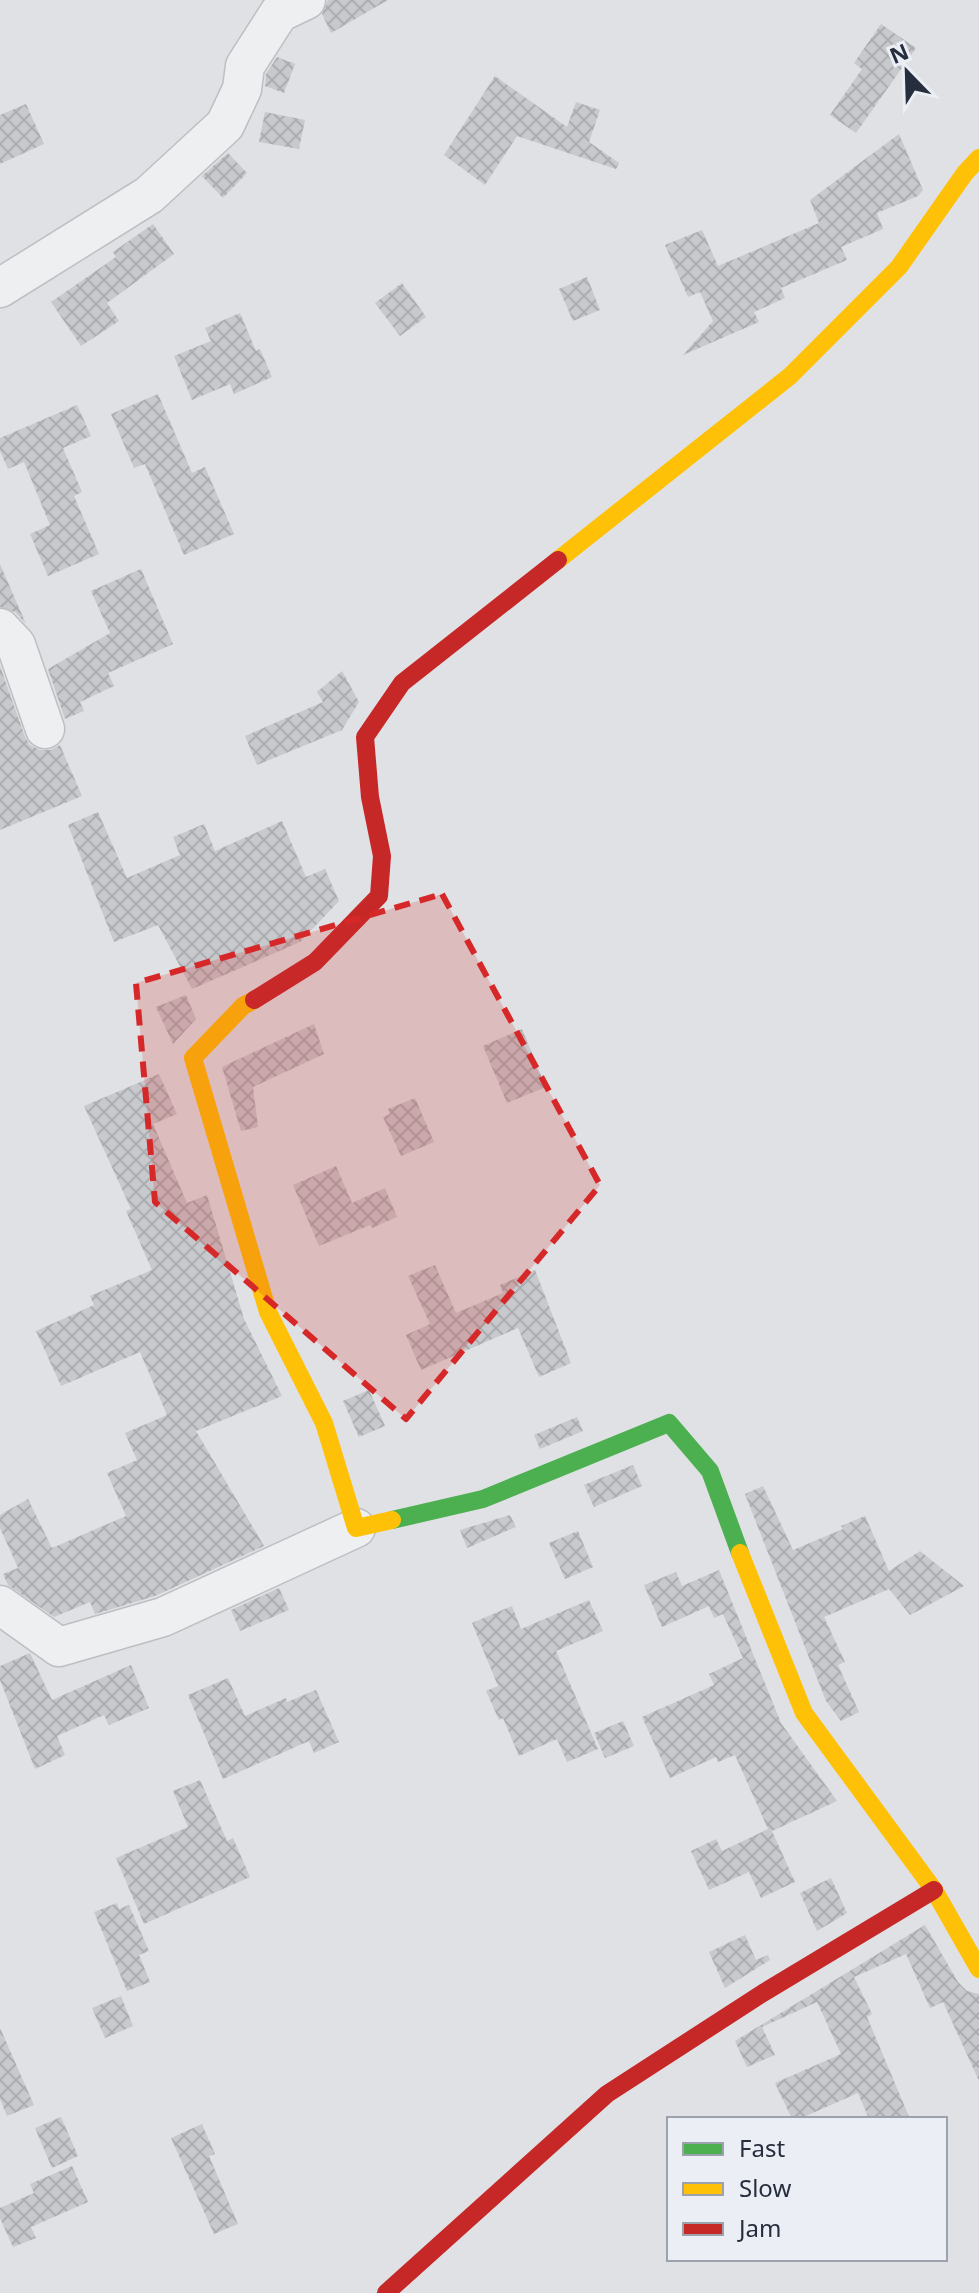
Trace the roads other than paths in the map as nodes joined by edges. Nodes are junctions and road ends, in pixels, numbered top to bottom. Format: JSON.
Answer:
{"nodes":[{"id":1,"x":306,"y":0,"type":"edge"},
{"id":2,"x":979,"y":158,"type":"edge"},
{"id":3,"x":0,"y":288,"type":"edge"},
{"id":4,"x":0,"y":628,"type":"edge"},
{"id":5,"x":45,"y":729,"type":"dead end"},
{"id":6,"x":356,"y":1528,"type":"junction"},
{"id":7,"x":0,"y":1605,"type":"edge"},
{"id":8,"x":934,"y":1890,"type":"junction"},
{"id":9,"x":979,"y":1969,"type":"edge"},
{"id":10,"x":386,"y":2293,"type":"edge"}],
"edges":[{"from":1,"to":3,"type":"street"},
{"from":2,"to":6,"type":"street"},
{"from":4,"to":5,"type":"street"},
{"from":6,"to":7,"type":"street"},
{"from":6,"to":8,"type":"street"},
{"from":8,"to":9,"type":"street"},
{"from":8,"to":10,"type":"street"}]}
